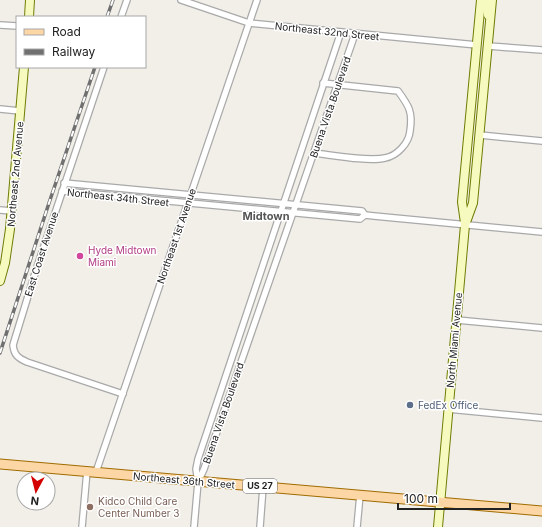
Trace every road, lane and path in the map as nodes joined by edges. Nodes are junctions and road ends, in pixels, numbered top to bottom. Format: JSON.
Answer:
{"nodes":[{"id":1,"x":30,"y":0,"type":"edge"},
{"id":2,"x":126,"y":0,"type":"edge"},
{"id":3,"x":181,"y":0,"type":"edge"},
{"id":4,"x":256,"y":0,"type":"edge"},
{"id":5,"x":481,"y":0,"type":"edge"},
{"id":6,"x":486,"y":0,"type":"edge"},
{"id":7,"x":492,"y":0,"type":"edge"},
{"id":8,"x":29,"y":16,"type":"edge"},
{"id":9,"x":121,"y":16,"type":"edge"},
{"id":10,"x":249,"y":23,"type":"junction"},
{"id":11,"x":0,"y":25,"type":"edge"},
{"id":12,"x":16,"y":26,"type":"edge"},
{"id":13,"x":490,"y":28,"type":"junction"},
{"id":14,"x":341,"y":32,"type":"junction"},
{"id":15,"x":355,"y":34,"type":"junction"},
{"id":16,"x":477,"y":45,"type":"junction"},
{"id":17,"x":488,"y":46,"type":"junction"},
{"id":18,"x":542,"y":50,"type":"edge"},
{"id":19,"x":24,"y":68,"type":"edge"},
{"id":20,"x":104,"y":68,"type":"edge"},
{"id":21,"x":323,"y":83,"type":"junction"},
{"id":22,"x":338,"y":85,"type":"junction"},
{"id":23,"x":0,"y":109,"type":"edge"},
{"id":24,"x":20,"y":111,"type":"junction"},
{"id":25,"x":480,"y":135,"type":"junction"},
{"id":26,"x":542,"y":141,"type":"edge"},
{"id":27,"x":314,"y":153,"type":"junction"},
{"id":28,"x":477,"y":164,"type":"junction"},
{"id":29,"x":64,"y":183,"type":"junction"},
{"id":30,"x":62,"y":191,"type":"junction"},
{"id":31,"x":190,"y":195,"type":"junction"},
{"id":32,"x":187,"y":203,"type":"junction"},
{"id":33,"x":285,"y":203,"type":"junction"},
{"id":34,"x":296,"y":205,"type":"junction"},
{"id":35,"x":0,"y":210,"type":"edge"},
{"id":36,"x":12,"y":211,"type":"junction"},
{"id":37,"x":282,"y":212,"type":"junction"},
{"id":38,"x":293,"y":213,"type":"junction"},
{"id":39,"x":365,"y":215,"type":"junction"},
{"id":40,"x":465,"y":226,"type":"junction"},
{"id":41,"x":542,"y":232,"type":"edge"},
{"id":42,"x":0,"y":281,"type":"edge"},
{"id":43,"x":456,"y":320,"type":"junction"},
{"id":44,"x":542,"y":328,"type":"edge"},
{"id":45,"x":122,"y":394,"type":"junction"},
{"id":46,"x":448,"y":409,"type":"junction"},
{"id":47,"x":542,"y":418,"type":"edge"},
{"id":48,"x":0,"y":464,"type":"edge"},
{"id":49,"x":92,"y":472,"type":"junction"},
{"id":50,"x":198,"y":482,"type":"junction"},
{"id":51,"x":263,"y":487,"type":"junction"},
{"id":52,"x":360,"y":495,"type":"junction"},
{"id":53,"x":439,"y":502,"type":"junction"},
{"id":54,"x":542,"y":511,"type":"edge"},
{"id":55,"x":82,"y":527,"type":"edge"},
{"id":56,"x":194,"y":527,"type":"edge"},
{"id":57,"x":260,"y":527,"type":"edge"},
{"id":58,"x":357,"y":527,"type":"edge"},
{"id":59,"x":438,"y":527,"type":"edge"}],
"edges":[{"from":1,"to":8,"type":"main road"},
{"from":2,"to":9,"type":"street"},
{"from":3,"to":10,"type":"street","name":"Northeast 32nd Street"},
{"from":4,"to":10,"type":"street","name":"Northeast 1st Avenue"},
{"from":5,"to":16,"type":"main road","name":"North Miami Avenue"},
{"from":6,"to":13,"type":"main road"},
{"from":7,"to":13,"type":"main road","name":"North Miami Avenue"},
{"from":10,"to":14,"type":"street","name":"Northeast 32nd Street"},
{"from":10,"to":31,"type":"street","name":"Northeast 1st Avenue"},
{"from":11,"to":12,"type":"street"},
{"from":13,"to":17,"type":"main road","name":"North Miami Avenue"},
{"from":14,"to":15,"type":"street","name":"Northeast 32nd Street"},
{"from":14,"to":21,"type":"street","name":"Buena Vista Boulevard"},
{"from":15,"to":16,"type":"street","name":"Northeast 32nd Street"},
{"from":15,"to":22,"type":"street","name":"Buena Vista Boulevard"},
{"from":16,"to":28,"type":"main road"},
{"from":16,"to":40,"type":"main road","name":"North Miami Avenue"},
{"from":17,"to":18,"type":"street"},
{"from":17,"to":25,"type":"main road","name":"North Miami Avenue"},
{"from":19,"to":24,"type":"main road","name":"Northeast 2nd Avenue"},
{"from":20,"to":29,"type":"street","name":"East Coast Avenue"},
{"from":21,"to":22,"type":"street"},
{"from":21,"to":33,"type":"street","name":"Buena Vista Boulevard"},
{"from":22,"to":27,"type":"street","name":"Buena Vista Boulevard"},
{"from":22,"to":27,"type":"street"},
{"from":23,"to":24,"type":"street"},
{"from":24,"to":36,"type":"main road","name":"Northeast 2nd Avenue"},
{"from":25,"to":26,"type":"street"},
{"from":25,"to":28,"type":"main road","name":"North Miami Avenue"},
{"from":27,"to":34,"type":"street","name":"Buena Vista Boulevard"},
{"from":28,"to":40,"type":"main road","name":"North Miami Avenue"},
{"from":29,"to":30,"type":"street","name":"East Coast Avenue"},
{"from":29,"to":31,"type":"street","name":"Northeast 34th Street"},
{"from":30,"to":32,"type":"street","name":"Northeast 34th Street"},
{"from":30,"to":45,"type":"street","name":"East Coast Avenue"},
{"from":31,"to":32,"type":"street","name":"Northeast 1st Avenue"},
{"from":31,"to":33,"type":"street","name":"Northeast 34th Street"},
{"from":32,"to":37,"type":"street","name":"Northeast 34th Street"},
{"from":32,"to":45,"type":"street","name":"Northeast 1st Avenue"},
{"from":33,"to":34,"type":"street","name":"Northeast 34th Street"},
{"from":33,"to":37,"type":"street","name":"Buena Vista Boulevard"},
{"from":34,"to":38,"type":"street","name":"Buena Vista Boulevard"},
{"from":34,"to":39,"type":"street","name":"Northeast 34th Street"},
{"from":35,"to":36,"type":"street"},
{"from":36,"to":42,"type":"main road","name":"Northeast 2nd Avenue"},
{"from":37,"to":38,"type":"street","name":"Northeast 34th Street"},
{"from":37,"to":50,"type":"street","name":"Buena Vista Boulevard"},
{"from":38,"to":39,"type":"street","name":"Northeast 34th Street"},
{"from":38,"to":50,"type":"street","name":"Buena Vista Boulevard"},
{"from":39,"to":40,"type":"street","name":"Northeast 34th Street"},
{"from":40,"to":41,"type":"street","name":"Northeast 34th Street"},
{"from":40,"to":43,"type":"main road","name":"North Miami Avenue"},
{"from":43,"to":44,"type":"street"},
{"from":43,"to":46,"type":"main road","name":"North Miami Avenue"},
{"from":45,"to":49,"type":"street","name":"Northeast 1st Avenue"},
{"from":46,"to":47,"type":"street"},
{"from":46,"to":53,"type":"main road","name":"North Miami Avenue"},
{"from":48,"to":49,"type":"main road","name":"Northeast 36th Street","number":"US 27"},
{"from":49,"to":50,"type":"main road","name":"Northeast 36th Street","number":"US 27"},
{"from":49,"to":55,"type":"street","name":"Northeast 1st Avenue"},
{"from":50,"to":51,"type":"main road","name":"Northeast 36th Street","number":"US 27"},
{"from":50,"to":56,"type":"street"},
{"from":51,"to":52,"type":"main road","name":"Northeast 36th Street","number":"US 27"},
{"from":51,"to":57,"type":"street"},
{"from":52,"to":53,"type":"main road","name":"Northeast 36th Street","number":"US 27"},
{"from":52,"to":58,"type":"street"},
{"from":53,"to":54,"type":"main road","number":"US 27"},
{"from":53,"to":59,"type":"main road","name":"North Miami Avenue"}]}
